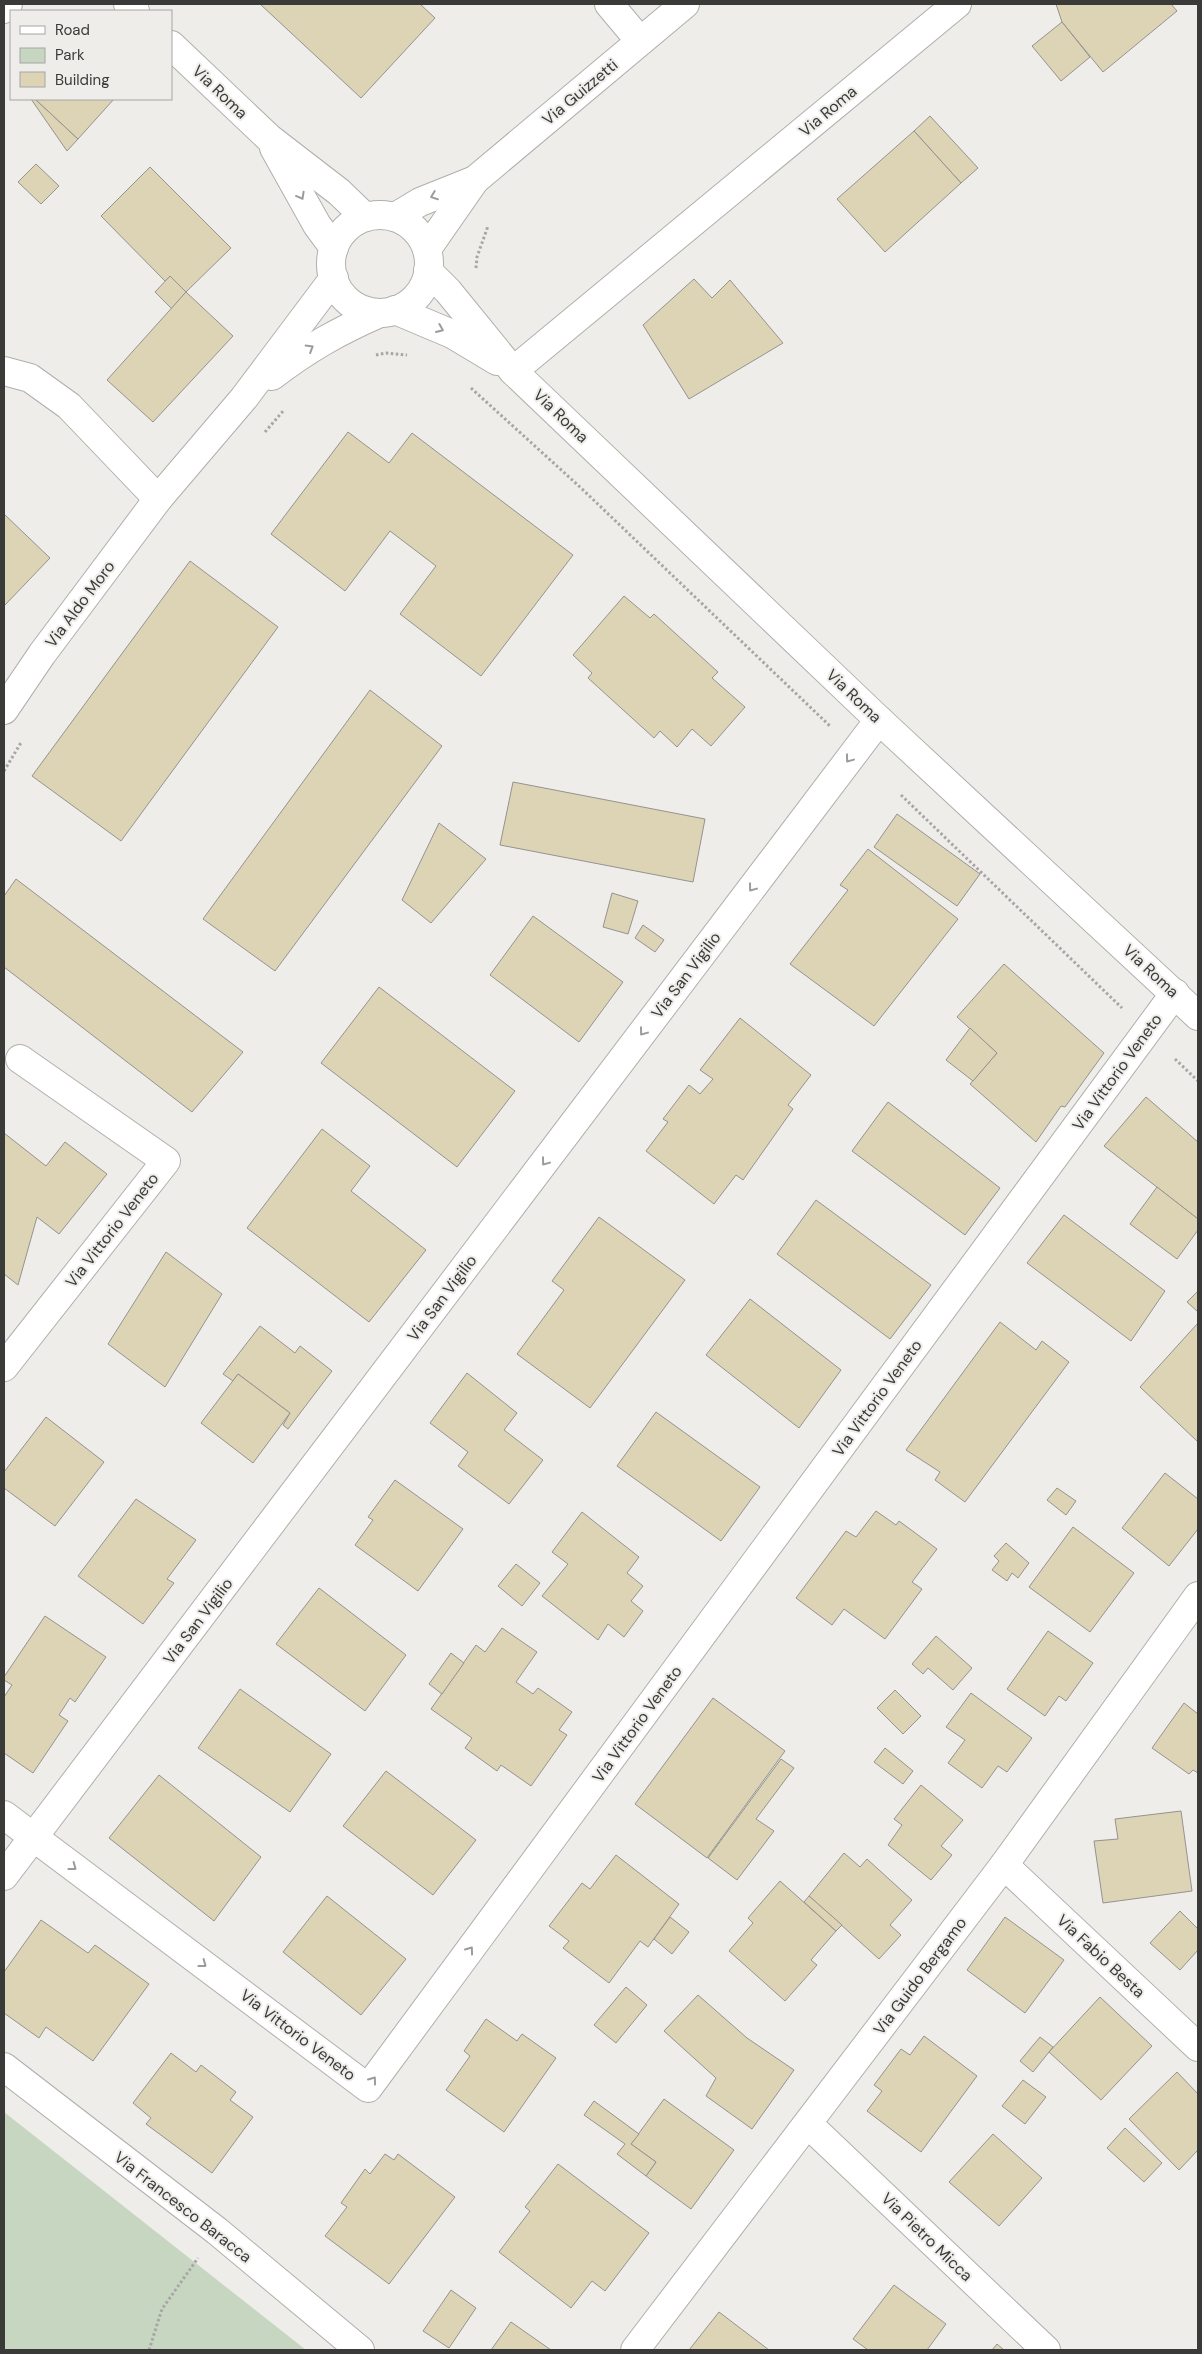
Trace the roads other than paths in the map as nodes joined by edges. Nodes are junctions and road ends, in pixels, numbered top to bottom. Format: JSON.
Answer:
{"nodes":[{"id":1,"x":8,"y":4,"type":"edge"},
{"id":2,"x":609,"y":4,"type":"edge"},
{"id":3,"x":685,"y":4,"type":"edge"},
{"id":4,"x":957,"y":4,"type":"edge"},
{"id":5,"x":4,"y":8,"type":"edge"},
{"id":6,"x":640,"y":41,"type":"junction"},
{"id":7,"x":172,"y":46,"type":"edge"},
{"id":8,"x":269,"y":138,"type":"junction"},
{"id":9,"x":475,"y":180,"type":"junction"},
{"id":10,"x":365,"y":217,"type":"junction"},
{"id":11,"x":395,"y":217,"type":"junction"},
{"id":12,"x":334,"y":248,"type":"junction"},
{"id":13,"x":427,"y":260,"type":"junction"},
{"id":14,"x":334,"y":278,"type":"junction"},
{"id":15,"x":388,"y":311,"type":"junction"},
{"id":16,"x":4,"y":371,"type":"edge"},
{"id":17,"x":513,"y":371,"type":"junction"},
{"id":18,"x":244,"y":398,"type":"junction"},
{"id":19,"x":158,"y":499,"type":"junction"},
{"id":20,"x":4,"y":710,"type":"edge"},
{"id":21,"x":879,"y":720,"type":"junction"},
{"id":22,"x":1175,"y":993,"type":"junction"},
{"id":23,"x":1198,"y":1016,"type":"edge"},
{"id":24,"x":20,"y":1059,"type":"dead end"},
{"id":25,"x":4,"y":1368,"type":"edge"},
{"id":26,"x":1194,"y":1612,"type":"edge"},
{"id":27,"x":4,"y":1815,"type":"edge"},
{"id":28,"x":34,"y":1838,"type":"junction"},
{"id":29,"x":1004,"y":1865,"type":"junction"},
{"id":30,"x":4,"y":1876,"type":"edge"},
{"id":31,"x":1198,"y":2047,"type":"edge"},
{"id":32,"x":4,"y":2067,"type":"edge"},
{"id":33,"x":808,"y":2124,"type":"junction"},
{"id":34,"x":360,"y":2350,"type":"edge"},
{"id":35,"x":634,"y":2350,"type":"edge"},
{"id":36,"x":1046,"y":2350,"type":"edge"}],
"edges":[{"from":1,"to":5,"type":"street"},
{"from":2,"to":6,"type":"street"},
{"from":3,"to":6,"type":"street","name":"Via Guizzetti"},
{"from":4,"to":17,"type":"street","name":"Via Roma"},
{"from":6,"to":9,"type":"street","name":"Via Guizzetti"},
{"from":7,"to":8,"type":"street","name":"Via Roma"},
{"from":8,"to":10,"type":"street","name":"Via Roma"},
{"from":8,"to":12,"type":"street","name":"Via Roma","one_way":true},
{"from":9,"to":11,"type":"street","name":"Via Guizzetti","one_way":true},
{"from":9,"to":13,"type":"street","name":"Via Guizzetti"},
{"from":10,"to":11,"type":"street"},
{"from":10,"to":12,"type":"street"},
{"from":11,"to":13,"type":"street"},
{"from":12,"to":14,"type":"street"},
{"from":13,"to":15,"type":"street"},
{"from":13,"to":17,"type":"street","name":"Via Roma"},
{"from":14,"to":15,"type":"street"},
{"from":14,"to":18,"type":"street","name":"Via Aldo Moro"},
{"from":15,"to":17,"type":"street","name":"Via Roma","one_way":true},
{"from":18,"to":15,"type":"street","name":"Via Aldo Moro","one_way":true},
{"from":16,"to":19,"type":"street"},
{"from":17,"to":21,"type":"street","name":"Via Roma"},
{"from":18,"to":19,"type":"street","name":"Via Aldo Moro"},
{"from":19,"to":20,"type":"street","name":"Via Aldo Moro"},
{"from":21,"to":22,"type":"street","name":"Via Roma"},
{"from":21,"to":28,"type":"street","name":"Via San Vigilio","one_way":true},
{"from":22,"to":23,"type":"street","name":"Via Roma"},
{"from":28,"to":22,"type":"street","name":"Via Vittorio Veneto","one_way":true},
{"from":24,"to":25,"type":"street","name":"Via Vittorio Veneto"},
{"from":26,"to":29,"type":"street","name":"Via Guido Bergamo"},
{"from":27,"to":28,"type":"street","name":"Via Vittorio Veneto"},
{"from":28,"to":30,"type":"street","name":"Via San Vigilio"},
{"from":29,"to":31,"type":"street","name":"Via Fabio Besta"},
{"from":29,"to":33,"type":"street","name":"Via Guido Bergamo"},
{"from":32,"to":34,"type":"street","name":"Via Francesco Baracca"},
{"from":33,"to":35,"type":"street","name":"Via Guido Bergamo"},
{"from":33,"to":36,"type":"street","name":"Via Pietro Micca"}]}
